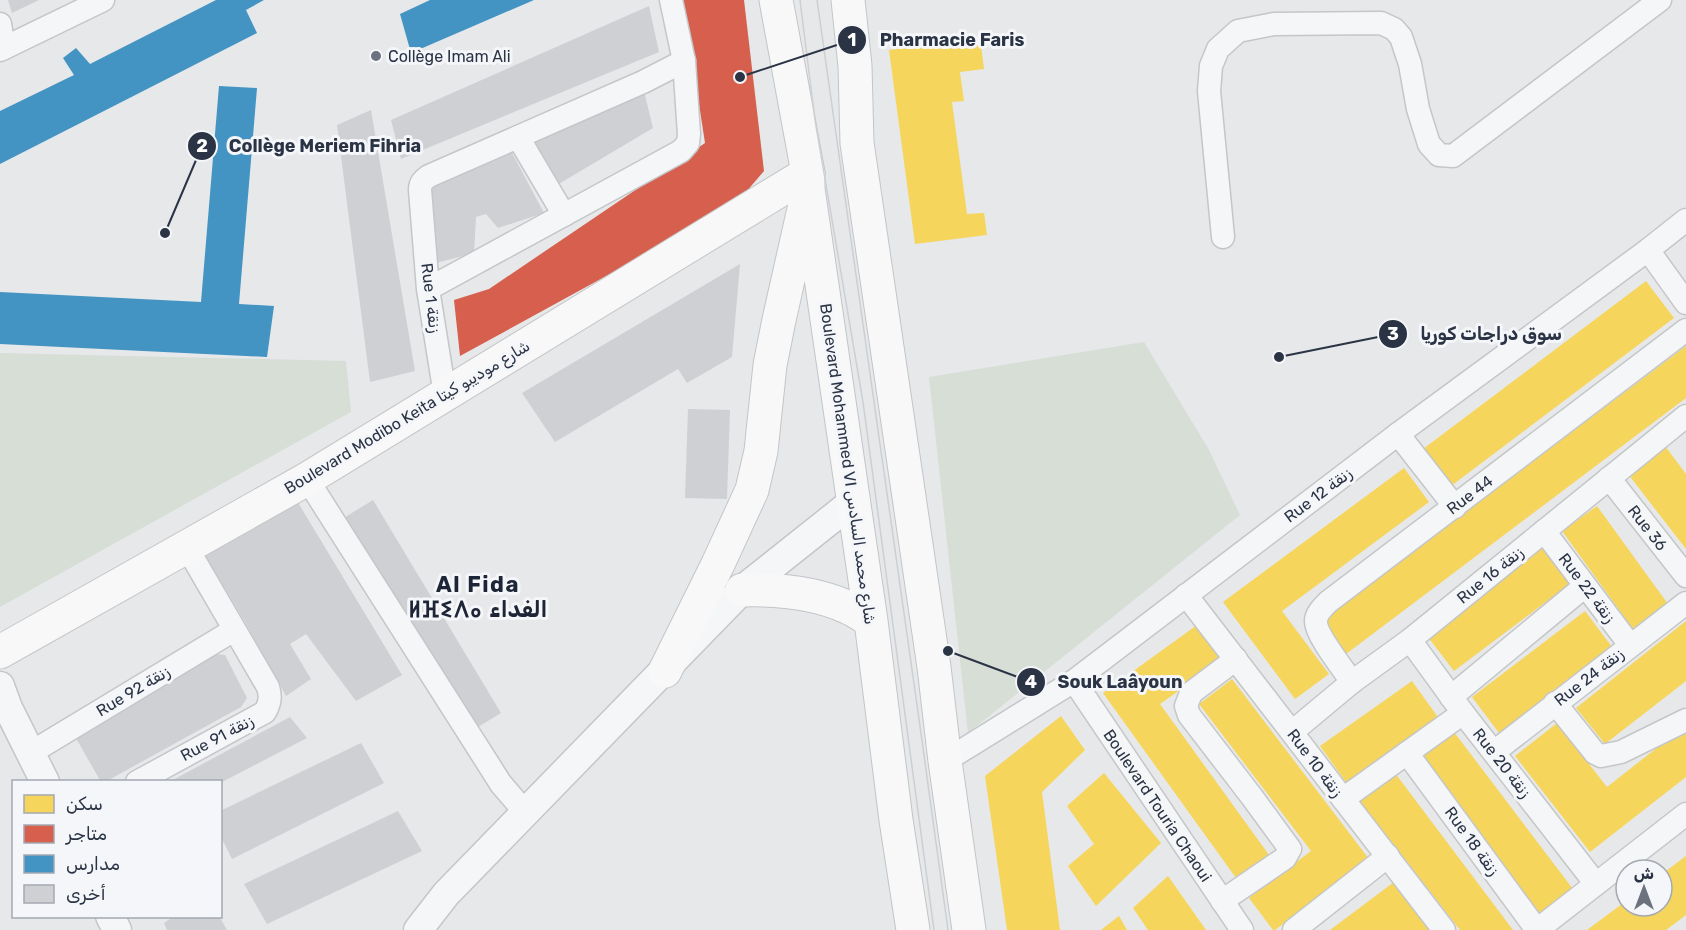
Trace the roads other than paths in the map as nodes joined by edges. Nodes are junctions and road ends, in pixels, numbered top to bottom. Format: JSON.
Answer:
{"nodes":[{"id":1,"x":103,"y":0,"type":"edge"},
{"id":2,"x":671,"y":0,"type":"edge"},
{"id":3,"x":776,"y":0,"type":"edge"},
{"id":4,"x":848,"y":0,"type":"edge"},
{"id":5,"x":1660,"y":0,"type":"edge"},
{"id":6,"x":0,"y":24,"type":"edge"},
{"id":7,"x":2,"y":49,"type":"edge"},
{"id":8,"x":684,"y":61,"type":"junction"},
{"id":9,"x":518,"y":137,"type":"junction"},
{"id":10,"x":808,"y":181,"type":"junction"},
{"id":11,"x":564,"y":215,"type":"junction"},
{"id":12,"x":1686,"y":220,"type":"edge"},
{"id":13,"x":1224,"y":237,"type":"dead end"},
{"id":14,"x":1648,"y":250,"type":"junction"},
{"id":15,"x":428,"y":289,"type":"junction"},
{"id":16,"x":1686,"y":303,"type":"edge"},
{"id":17,"x":1686,"y":330,"type":"edge"},
{"id":18,"x":445,"y":395,"type":"junction"},
{"id":19,"x":1682,"y":428,"type":"edge"},
{"id":20,"x":1398,"y":434,"type":"junction"},
{"id":21,"x":1609,"y":478,"type":"junction"},
{"id":22,"x":307,"y":479,"type":"junction"},
{"id":23,"x":854,"y":501,"type":"junction"},
{"id":24,"x":1455,"y":507,"type":"junction"},
{"id":25,"x":1544,"y":531,"type":"junction"},
{"id":26,"x":186,"y":546,"type":"junction"},
{"id":27,"x":1686,"y":576,"type":"edge"},
{"id":28,"x":1585,"y":586,"type":"junction"},
{"id":29,"x":742,"y":590,"type":"junction"},
{"id":30,"x":1186,"y":595,"type":"junction"},
{"id":31,"x":1686,"y":603,"type":"edge"},
{"id":32,"x":871,"y":621,"type":"junction"},
{"id":33,"x":234,"y":630,"type":"junction"},
{"id":34,"x":1410,"y":640,"type":"junction"},
{"id":35,"x":1630,"y":645,"type":"junction"},
{"id":36,"x":1,"y":656,"type":"edge"},
{"id":37,"x":1236,"y":659,"type":"junction"},
{"id":38,"x":665,"y":671,"type":"junction"},
{"id":39,"x":1074,"y":681,"type":"junction"},
{"id":40,"x":1352,"y":682,"type":"junction"},
{"id":41,"x":0,"y":686,"type":"edge"},
{"id":42,"x":1555,"y":703,"type":"junction"},
{"id":43,"x":1457,"y":705,"type":"junction"},
{"id":44,"x":1686,"y":720,"type":"edge"},
{"id":45,"x":1292,"y":732,"type":"junction"},
{"id":46,"x":1494,"y":752,"type":"junction"},
{"id":47,"x":32,"y":753,"type":"junction"},
{"id":48,"x":1407,"y":753,"type":"junction"},
{"id":49,"x":945,"y":762,"type":"junction"},
{"id":50,"x":44,"y":780,"type":"edge"},
{"id":51,"x":141,"y":780,"type":"edge"},
{"id":52,"x":1343,"y":799,"type":"junction"},
{"id":53,"x":525,"y":812,"type":"junction"},
{"id":54,"x":1686,"y":814,"type":"edge"},
{"id":55,"x":1388,"y":856,"type":"junction"},
{"id":56,"x":1596,"y":884,"type":"junction"},
{"id":57,"x":1222,"y":901,"type":"junction"},
{"id":58,"x":418,"y":930,"type":"edge"},
{"id":59,"x":913,"y":930,"type":"edge"},
{"id":60,"x":969,"y":930,"type":"edge"},
{"id":61,"x":1242,"y":930,"type":"edge"},
{"id":62,"x":1294,"y":930,"type":"edge"},
{"id":63,"x":1444,"y":930,"type":"edge"},
{"id":64,"x":1537,"y":930,"type":"edge"}],
"edges":[{"from":1,"to":7,"type":"street"},
{"from":2,"to":8,"type":"street"},
{"from":3,"to":10,"type":"main road","name":"Boulevard Mohammed VI شارع محمد السادس"},
{"from":4,"to":49,"type":"main road"},
{"from":5,"to":13,"type":"street"},
{"from":6,"to":7,"type":"street"},
{"from":8,"to":9,"type":"street"},
{"from":8,"to":11,"type":"street"},
{"from":9,"to":11,"type":"street"},
{"from":9,"to":15,"type":"street","name":"Rue 1 زنقة"},
{"from":10,"to":18,"type":"main road","name":"Boulevard Modibo Keita شارع موديبو كيتا"},
{"from":10,"to":23,"type":"main road","name":"Boulevard Mohammed VI شارع محمد السادس"},
{"from":10,"to":38,"type":"main road"},
{"from":11,"to":15,"type":"street"},
{"from":12,"to":14,"type":"street","name":"Rue 12 زنقة"},
{"from":14,"to":16,"type":"street"},
{"from":14,"to":20,"type":"street","name":"Rue 12 زنقة"},
{"from":15,"to":18,"type":"street","name":"Rue 1 زنقة"},
{"from":17,"to":24,"type":"street","name":"Rue 44"},
{"from":18,"to":22,"type":"main road","name":"Boulevard Modibo Keita شارع موديبو كيتا"},
{"from":19,"to":21,"type":"street","name":"Rue 16 زنقة"},
{"from":20,"to":24,"type":"street"},
{"from":20,"to":30,"type":"street","name":"Rue 12 زنقة"},
{"from":21,"to":25,"type":"street","name":"Rue 16 زنقة"},
{"from":21,"to":27,"type":"street","name":"Rue 36"},
{"from":22,"to":26,"type":"main road","name":"Boulevard Modibo Keita شارع موديبو كيتا"},
{"from":22,"to":53,"type":"street"},
{"from":23,"to":29,"type":"street"},
{"from":23,"to":32,"type":"main road","name":"Boulevard Mohammed VI شارع محمد السادس"},
{"from":24,"to":40,"type":"street","name":"Rue 44"},
{"from":25,"to":28,"type":"street","name":"Rue 22 زنقة"},
{"from":25,"to":34,"type":"street","name":"Rue 16 زنقة"},
{"from":26,"to":33,"type":"street"},
{"from":26,"to":36,"type":"main road","name":"Boulevard Modibo Keita شارع موديبو كيتا"},
{"from":28,"to":35,"type":"street","name":"Rue 22 زنقة"},
{"from":28,"to":43,"type":"street"},
{"from":29,"to":32,"type":"main road"},
{"from":29,"to":38,"type":"street"},
{"from":30,"to":37,"type":"street","name":"Rue 10 زنقة"},
{"from":30,"to":39,"type":"street","name":"Rue 12 زنقة"},
{"from":31,"to":35,"type":"street","name":"Rue 24 زنقة"},
{"from":32,"to":59,"type":"main road","name":"Boulevard Mohammed VI شارع محمد السادس"},
{"from":33,"to":47,"type":"street","name":"Rue 92 زنقة"},
{"from":33,"to":51,"type":"street","name":"Rue 91 زنقة"},
{"from":34,"to":40,"type":"street","name":"Rue 16 زنقة"},
{"from":34,"to":43,"type":"street","name":"Rue 20 زنقة"},
{"from":35,"to":42,"type":"street","name":"Rue 24 زنقة"},
{"from":37,"to":45,"type":"street","name":"Rue 10 زنقة"},
{"from":37,"to":57,"type":"street"},
{"from":38,"to":53,"type":"street"},
{"from":39,"to":49,"type":"street","name":"Rue 12 زنقة"},
{"from":39,"to":57,"type":"street","name":"Boulevard Touria Chaoui"},
{"from":40,"to":45,"type":"street","name":"Rue 16 زنقة"},
{"from":41,"to":47,"type":"street"},
{"from":42,"to":44,"type":"street"},
{"from":42,"to":46,"type":"street","name":"Rue 24 زنقة"},
{"from":43,"to":46,"type":"street","name":"Rue 20 زنقة"},
{"from":43,"to":48,"type":"street"},
{"from":45,"to":52,"type":"street","name":"Rue 10 زنقة"},
{"from":46,"to":56,"type":"street","name":"Rue 20 زنقة"},
{"from":47,"to":50,"type":"street"},
{"from":48,"to":52,"type":"street"},
{"from":48,"to":64,"type":"street","name":"Rue 18 زنقة"},
{"from":49,"to":60,"type":"main road"},
{"from":52,"to":55,"type":"street","name":"Rue 10 زنقة"},
{"from":53,"to":58,"type":"street"},
{"from":54,"to":56,"type":"street"},
{"from":55,"to":62,"type":"street"},
{"from":55,"to":63,"type":"street","name":"Rue 10 زنقة"},
{"from":56,"to":64,"type":"street"},
{"from":57,"to":61,"type":"street","name":"Boulevard Touria Chaoui"}]}
